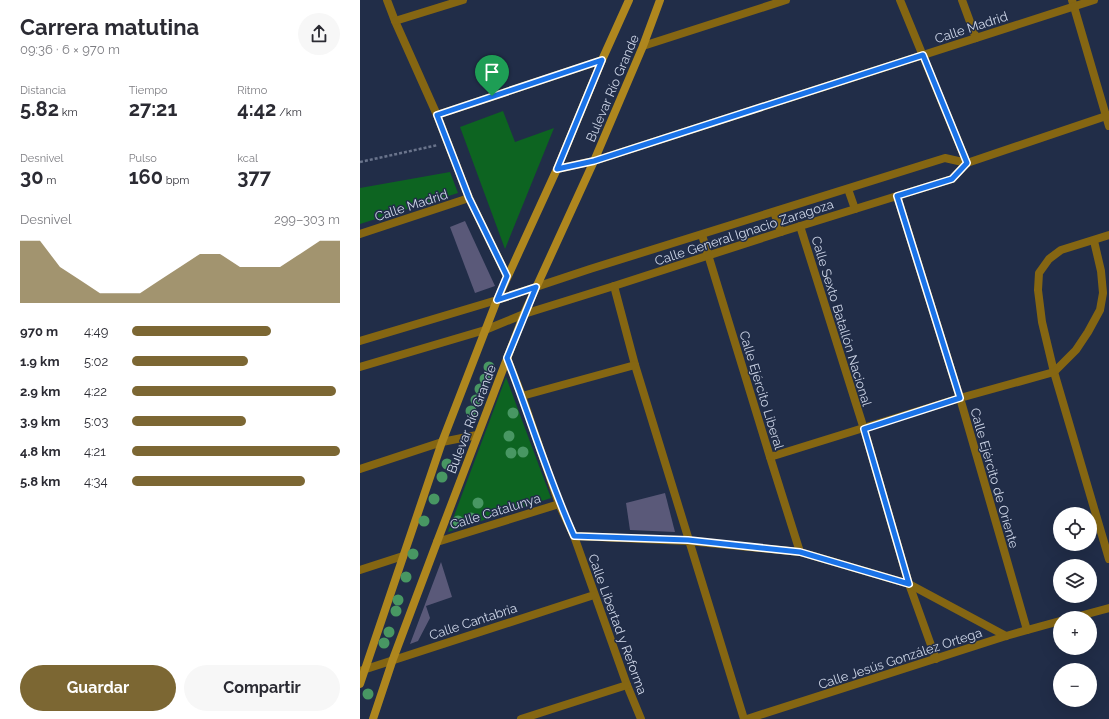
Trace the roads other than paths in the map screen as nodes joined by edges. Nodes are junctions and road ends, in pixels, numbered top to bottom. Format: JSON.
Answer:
{"nodes":[{"id":1,"x":387,"y":0,"type":"edge"},
{"id":2,"x":462,"y":0,"type":"edge"},
{"id":3,"x":629,"y":0,"type":"edge"},
{"id":4,"x":660,"y":0,"type":"edge"},
{"id":5,"x":786,"y":0,"type":"edge"},
{"id":6,"x":900,"y":0,"type":"edge"},
{"id":7,"x":962,"y":0,"type":"edge"},
{"id":8,"x":1094,"y":0,"type":"edge"},
{"id":9,"x":1073,"y":3,"type":"edge"},
{"id":10,"x":395,"y":20,"type":"junction"},
{"id":11,"x":976,"y":38,"type":"junction"},
{"id":12,"x":643,"y":46,"type":"junction"},
{"id":13,"x":923,"y":55,"type":"junction"},
{"id":14,"x":602,"y":60,"type":"junction"},
{"id":15,"x":437,"y":115,"type":"junction"},
{"id":16,"x":1108,"y":116,"type":"edge"},
{"id":17,"x":1109,"y":126,"type":"edge"},
{"id":18,"x":594,"y":161,"type":"junction"},
{"id":19,"x":967,"y":163,"type":"junction"},
{"id":20,"x":557,"y":169,"type":"junction"},
{"id":21,"x":848,"y":189,"type":"junction"},
{"id":22,"x":897,"y":196,"type":"junction"},
{"id":23,"x":469,"y":198,"type":"junction"},
{"id":24,"x":855,"y":209,"type":"junction"},
{"id":25,"x":774,"y":212,"type":"junction"},
{"id":26,"x":800,"y":226,"type":"junction"},
{"id":27,"x":781,"y":232,"type":"junction"},
{"id":28,"x":360,"y":234,"type":"edge"},
{"id":29,"x":702,"y":235,"type":"junction"},
{"id":30,"x":1109,"y":235,"type":"edge"},
{"id":31,"x":1094,"y":241,"type":"junction"},
{"id":32,"x":708,"y":255,"type":"junction"},
{"id":33,"x":507,"y":276,"type":"junction"},
{"id":34,"x":614,"y":286,"type":"junction"},
{"id":35,"x":536,"y":287,"type":"junction"},
{"id":36,"x":497,"y":300,"type":"junction"},
{"id":37,"x":524,"y":314,"type":"junction"},
{"id":38,"x":485,"y":330,"type":"junction"},
{"id":39,"x":360,"y":341,"type":"edge"},
{"id":40,"x":507,"y":358,"type":"junction"},
{"id":41,"x":635,"y":365,"type":"junction"},
{"id":42,"x":360,"y":367,"type":"edge"},
{"id":43,"x":1054,"y":372,"type":"junction"},
{"id":44,"x":522,"y":396,"type":"junction"},
{"id":45,"x":960,"y":398,"type":"junction"},
{"id":46,"x":864,"y":429,"type":"junction"},
{"id":47,"x":477,"y":435,"type":"junction"},
{"id":48,"x":442,"y":442,"type":"junction"},
{"id":49,"x":770,"y":458,"type":"junction"},
{"id":50,"x":360,"y":469,"type":"edge"},
{"id":51,"x":559,"y":504,"type":"junction"},
{"id":52,"x":574,"y":536,"type":"junction"},
{"id":53,"x":688,"y":540,"type":"junction"},
{"id":54,"x":437,"y":542,"type":"junction"},
{"id":55,"x":800,"y":552,"type":"junction"},
{"id":56,"x":403,"y":556,"type":"junction"},
{"id":57,"x":1109,"y":559,"type":"edge"},
{"id":58,"x":360,"y":570,"type":"edge"},
{"id":59,"x":909,"y":584,"type":"junction"},
{"id":60,"x":594,"y":594,"type":"junction"},
{"id":61,"x":1109,"y":608,"type":"edge"},
{"id":62,"x":1097,"y":611,"type":"edge"},
{"id":63,"x":1053,"y":623,"type":"edge"},
{"id":64,"x":1027,"y":630,"type":"junction"},
{"id":65,"x":1006,"y":636,"type":"junction"},
{"id":66,"x":394,"y":659,"type":"junction"},
{"id":67,"x":936,"y":659,"type":"junction"},
{"id":68,"x":363,"y":670,"type":"edge"},
{"id":69,"x":360,"y":684,"type":"edge"},
{"id":70,"x":627,"y":685,"type":"junction"},
{"id":71,"x":374,"y":717,"type":"edge"},
{"id":72,"x":521,"y":719,"type":"edge"},
{"id":73,"x":641,"y":719,"type":"edge"},
{"id":74,"x":744,"y":719,"type":"edge"},
{"id":75,"x":747,"y":719,"type":"edge"}],
"edges":[{"from":1,"to":10,"type":"street"},
{"from":2,"to":10,"type":"street"},
{"from":3,"to":14,"type":"main road","name":"Bulevar Río Grande"},
{"from":4,"to":12,"type":"main road","name":"Bulevar Río Grande"},
{"from":5,"to":12,"type":"street"},
{"from":6,"to":13,"type":"street"},
{"from":7,"to":11,"type":"street"},
{"from":8,"to":9,"type":"street","name":"Calle Madrid"},
{"from":9,"to":11,"type":"street","name":"Calle Madrid"},
{"from":9,"to":16,"type":"street"},
{"from":10,"to":15,"type":"street"},
{"from":11,"to":13,"type":"street","name":"Calle Madrid"},
{"from":12,"to":18,"type":"main road","name":"Bulevar Río Grande"},
{"from":13,"to":18,"type":"street","name":"Calle Madrid"},
{"from":13,"to":19,"type":"street"},
{"from":14,"to":15,"type":"street"},
{"from":14,"to":20,"type":"main road","name":"Bulevar Río Grande"},
{"from":15,"to":23,"type":"street"},
{"from":16,"to":17,"type":"street"},
{"from":16,"to":19,"type":"street","name":"Calle General Ignacio Zaragoza"},
{"from":18,"to":20,"type":"street","name":"Calle Madrid"},
{"from":18,"to":35,"type":"main road","name":"Bulevar Río Grande"},
{"from":19,"to":21,"type":"street","name":"Calle General Ignacio Zaragoza"},
{"from":19,"to":22,"type":"street","name":"Calle General Ignacio Zaragoza"},
{"from":20,"to":33,"type":"main road","name":"Bulevar Río Grande"},
{"from":21,"to":24,"type":"street"},
{"from":21,"to":25,"type":"street","name":"Calle General Ignacio Zaragoza"},
{"from":22,"to":24,"type":"street","name":"Calle General Ignacio Zaragoza"},
{"from":22,"to":45,"type":"street","name":"Calle Ejército de Oriente"},
{"from":23,"to":28,"type":"street","name":"Calle Madrid"},
{"from":23,"to":33,"type":"street"},
{"from":24,"to":26,"type":"street","name":"Calle General Ignacio Zaragoza"},
{"from":25,"to":27,"type":"street"},
{"from":25,"to":29,"type":"street","name":"Calle General Ignacio Zaragoza"},
{"from":26,"to":27,"type":"street","name":"Calle General Ignacio Zaragoza"},
{"from":26,"to":46,"type":"street","name":"Calle Sexto Batallón Nacional"},
{"from":27,"to":32,"type":"street","name":"Calle General Ignacio Zaragoza"},
{"from":29,"to":32,"type":"street","name":"Calle Ejército Liberal"},
{"from":29,"to":35,"type":"street","name":"Calle General Ignacio Zaragoza"},
{"from":30,"to":31,"type":"street"},
{"from":31,"to":43,"type":"street"},
{"from":31,"to":43,"type":"street"},
{"from":32,"to":34,"type":"street","name":"Calle General Ignacio Zaragoza"},
{"from":32,"to":49,"type":"street","name":"Calle Ejército Liberal"},
{"from":33,"to":36,"type":"main road","name":"Bulevar Río Grande"},
{"from":34,"to":37,"type":"street","name":"Calle General Ignacio Zaragoza"},
{"from":34,"to":41,"type":"street"},
{"from":35,"to":36,"type":"street","name":"Calle General Ignacio Zaragoza"},
{"from":35,"to":37,"type":"main road","name":"Bulevar Río Grande"},
{"from":36,"to":38,"type":"main road","name":"Bulevar Río Grande"},
{"from":36,"to":39,"type":"street","name":"Calle General Ignacio Zaragoza"},
{"from":37,"to":38,"type":"street","name":"Calle General Ignacio Zaragoza"},
{"from":37,"to":40,"type":"main road","name":"Bulevar Río Grande"},
{"from":38,"to":42,"type":"street","name":"Calle General Ignacio Zaragoza"},
{"from":38,"to":48,"type":"main road","name":"Bulevar Río Grande"},
{"from":40,"to":44,"type":"street","name":"Calle Libertad y Reforma"},
{"from":40,"to":47,"type":"main road","name":"Bulevar Río Grande"},
{"from":41,"to":44,"type":"street"},
{"from":41,"to":53,"type":"street"},
{"from":43,"to":45,"type":"street"},
{"from":43,"to":57,"type":"street"},
{"from":44,"to":51,"type":"street","name":"Calle Libertad y Reforma"},
{"from":45,"to":46,"type":"street"},
{"from":45,"to":64,"type":"street","name":"Calle Ejército de Oriente"},
{"from":46,"to":49,"type":"street"},
{"from":46,"to":59,"type":"street","name":"Calle Sexto Batallón Nacional"},
{"from":47,"to":48,"type":"street"},
{"from":47,"to":54,"type":"main road","name":"Bulevar Río Grande"},
{"from":48,"to":50,"type":"street"},
{"from":48,"to":56,"type":"main road","name":"Bulevar Río Grande"},
{"from":49,"to":55,"type":"street","name":"Calle Ejército Liberal"},
{"from":51,"to":52,"type":"street","name":"Calle Libertad y Reforma"},
{"from":51,"to":54,"type":"street","name":"Calle Catalunya"},
{"from":52,"to":53,"type":"street"},
{"from":52,"to":60,"type":"street","name":"Calle Libertad y Reforma"},
{"from":53,"to":55,"type":"street"},
{"from":53,"to":74,"type":"street"},
{"from":54,"to":66,"type":"main road","name":"Bulevar Río Grande"},
{"from":55,"to":59,"type":"street"},
{"from":56,"to":58,"type":"street"},
{"from":56,"to":68,"type":"main road","name":"Bulevar Río Grande"},
{"from":59,"to":65,"type":"street"},
{"from":59,"to":67,"type":"street","name":"Calle Sexto Batallón Nacional"},
{"from":60,"to":66,"type":"street","name":"Calle Cantabria"},
{"from":60,"to":70,"type":"street","name":"Calle Libertad y Reforma"},
{"from":61,"to":62,"type":"street"},
{"from":63,"to":64,"type":"street","name":"Calle Jesús González Ortega"},
{"from":64,"to":65,"type":"street","name":"Calle Jesús González Ortega"},
{"from":65,"to":67,"type":"street","name":"Calle Jesús González Ortega"},
{"from":66,"to":68,"type":"street","name":"Calle Cantabria"},
{"from":66,"to":71,"type":"main road","name":"Bulevar Río Grande"},
{"from":67,"to":75,"type":"street","name":"Calle Jesús González Ortega"},
{"from":68,"to":69,"type":"main road","name":"Bulevar Río Grande"},
{"from":70,"to":72,"type":"street"},
{"from":70,"to":73,"type":"street","name":"Calle Libertad y Reforma"}]}
